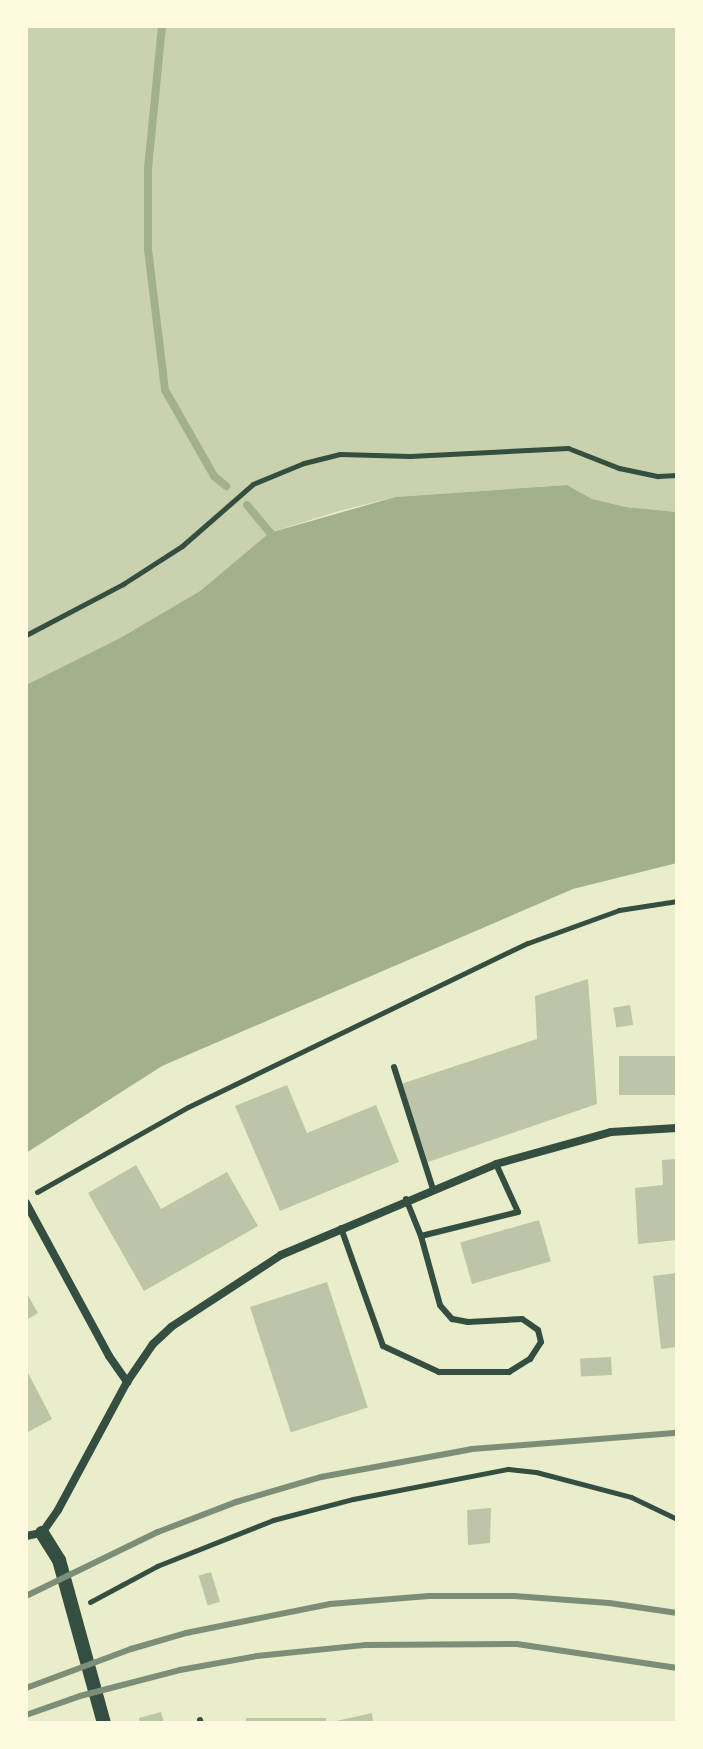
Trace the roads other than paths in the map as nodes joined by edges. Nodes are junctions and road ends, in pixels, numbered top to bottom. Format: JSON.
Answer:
{"nodes":[{"id":1,"x":394,"y":1067,"type":"dead end"},
{"id":2,"x":677,"y":1128,"type":"edge"},
{"id":3,"x":496,"y":1164,"type":"junction"},
{"id":4,"x":433,"y":1189,"type":"junction"},
{"id":5,"x":406,"y":1199,"type":"junction"},
{"id":6,"x":26,"y":1201,"type":"edge"},
{"id":7,"x":341,"y":1228,"type":"junction"},
{"id":8,"x":421,"y":1236,"type":"junction"},
{"id":9,"x":127,"y":1382,"type":"junction"},
{"id":10,"x":42,"y":1533,"type":"junction"},
{"id":11,"x":26,"y":1536,"type":"edge"},
{"id":12,"x":104,"y":1723,"type":"edge"}],
"edges":[{"from":1,"to":4,"type":"lane"},
{"from":2,"to":3,"type":"street"},
{"from":3,"to":4,"type":"street"},
{"from":3,"to":8,"type":"lane"},
{"from":4,"to":5,"type":"street"},
{"from":5,"to":7,"type":"street"},
{"from":5,"to":8,"type":"lane"},
{"from":6,"to":9,"type":"street"},
{"from":7,"to":8,"type":"lane"},
{"from":7,"to":9,"type":"street"},
{"from":9,"to":10,"type":"street"},
{"from":10,"to":11,"type":"street"},
{"from":10,"to":12,"type":"street"}]}
